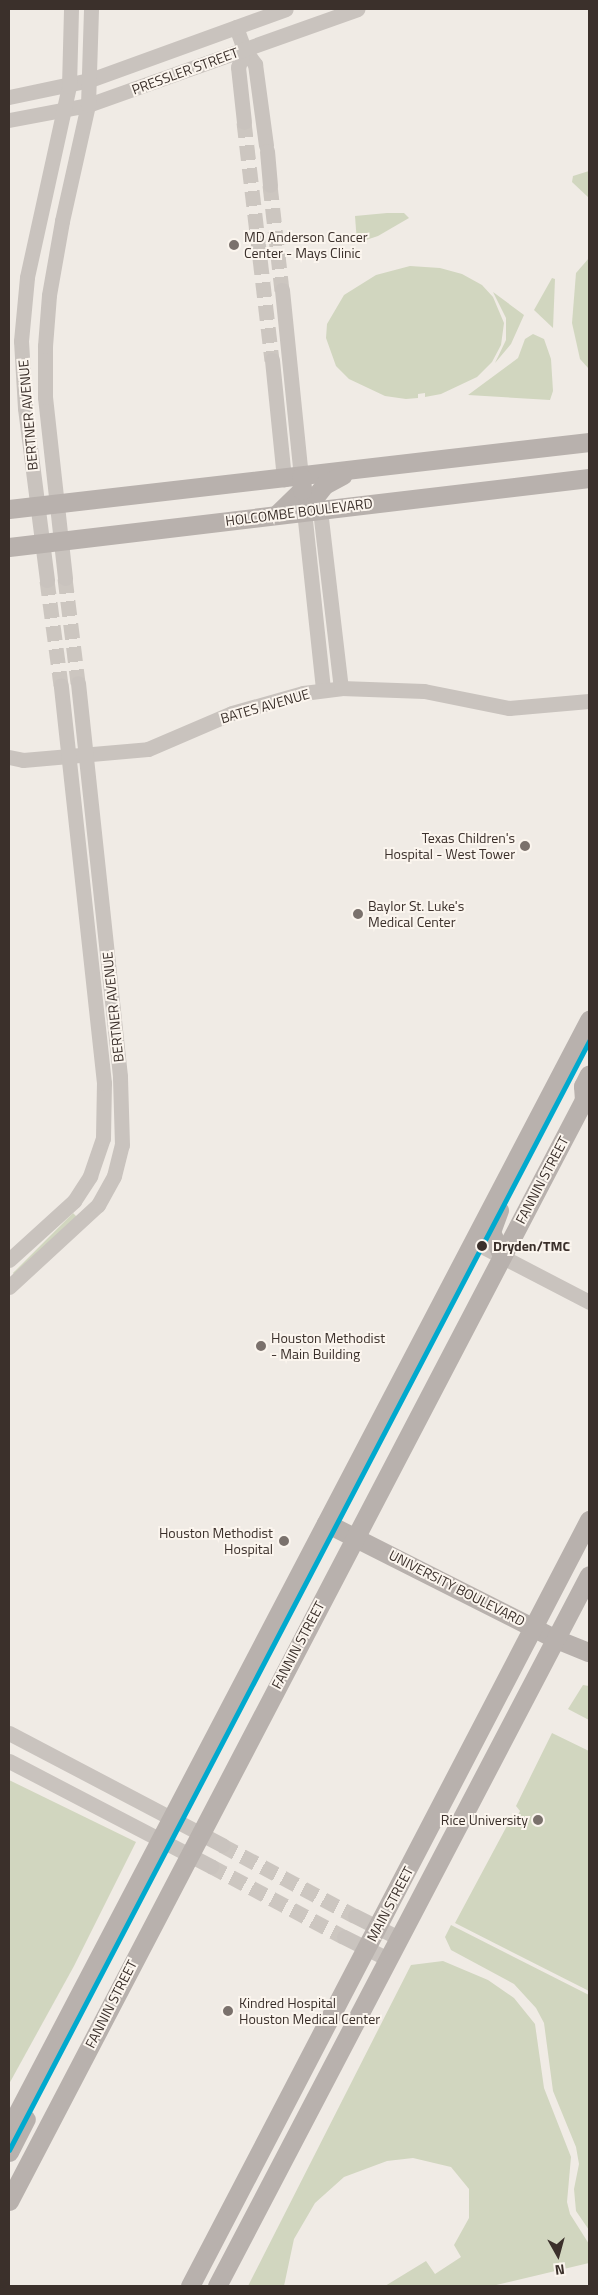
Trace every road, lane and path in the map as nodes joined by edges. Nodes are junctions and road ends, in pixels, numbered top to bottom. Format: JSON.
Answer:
{"nodes":[{"id":1,"x":71,"y":9,"type":"edge"},
{"id":2,"x":91,"y":9,"type":"edge"},
{"id":3,"x":286,"y":9,"type":"edge"},
{"id":4,"x":357,"y":9,"type":"edge"},
{"id":5,"x":236,"y":27,"type":"junction"},
{"id":6,"x":244,"y":49,"type":"junction"},
{"id":7,"x":90,"y":80,"type":"junction"},
{"id":8,"x":69,"y":86,"type":"junction"},
{"id":9,"x":9,"y":97,"type":"edge"},
{"id":10,"x":88,"y":105,"type":"junction"},
{"id":11,"x":64,"y":111,"type":"junction"},
{"id":12,"x":9,"y":120,"type":"edge"},
{"id":13,"x":244,"y":122,"type":"tunnel mouth"},
{"id":14,"x":270,"y":185,"type":"tunnel mouth"},
{"id":15,"x":33,"y":250,"type":"junction"},
{"id":16,"x":56,"y":254,"type":"junction"},
{"id":17,"x":282,"y":290,"type":"tunnel mouth"},
{"id":18,"x":272,"y":360,"type":"tunnel mouth"},
{"id":19,"x":294,"y":414,"type":"junction"},
{"id":20,"x":277,"y":416,"type":"junction"},
{"id":21,"x":589,"y":442,"type":"edge"},
{"id":22,"x":351,"y":472,"type":"junction"},
{"id":23,"x":293,"y":478,"type":"junction"},
{"id":24,"x":589,"y":478,"type":"edge"},
{"id":25,"x":58,"y":504,"type":"junction"},
{"id":26,"x":37,"y":506,"type":"junction"},
{"id":27,"x":9,"y":509,"type":"edge"},
{"id":28,"x":312,"y":510,"type":"junction"},
{"id":29,"x":277,"y":514,"type":"junction"},
{"id":30,"x":62,"y":540,"type":"junction"},
{"id":31,"x":42,"y":543,"type":"junction"},
{"id":32,"x":9,"y":547,"type":"edge"},
{"id":33,"x":65,"y":578,"type":"tunnel mouth"},
{"id":34,"x":47,"y":580,"type":"tunnel mouth"},
{"id":35,"x":78,"y":684,"type":"tunnel mouth"},
{"id":36,"x":61,"y":685,"type":"tunnel mouth"},
{"id":37,"x":340,"y":688,"type":"junction"},
{"id":38,"x":323,"y":690,"type":"junction"},
{"id":39,"x":588,"y":703,"type":"edge"},
{"id":40,"x":86,"y":754,"type":"junction"},
{"id":41,"x":69,"y":756,"type":"junction"},
{"id":42,"x":9,"y":757,"type":"edge"},
{"id":43,"x":589,"y":1020,"type":"edge"},
{"id":44,"x":589,"y":1074,"type":"edge"},
{"id":45,"x":587,"y":1095,"type":"edge"},
{"id":46,"x":530,"y":1132,"type":"junction"},
{"id":47,"x":472,"y":1241,"type":"junction"},
{"id":48,"x":502,"y":1256,"type":"junction"},
{"id":49,"x":9,"y":1260,"type":"edge"},
{"id":50,"x":9,"y":1287,"type":"edge"},
{"id":51,"x":589,"y":1302,"type":"edge"},
{"id":52,"x":589,"y":1520,"type":"edge"},
{"id":53,"x":326,"y":1523,"type":"junction"},
{"id":54,"x":355,"y":1536,"type":"junction"},
{"id":55,"x":589,"y":1575,"type":"edge"},
{"id":56,"x":535,"y":1627,"type":"junction"},
{"id":57,"x":556,"y":1638,"type":"junction"},
{"id":58,"x":589,"y":1652,"type":"edge"},
{"id":59,"x":9,"y":1733,"type":"edge"},
{"id":60,"x":9,"y":1762,"type":"edge"},
{"id":61,"x":78,"y":1770,"type":"junction"},
{"id":62,"x":67,"y":1792,"type":"junction"},
{"id":63,"x":172,"y":1819,"type":"junction"},
{"id":64,"x":199,"y":1833,"type":"junction"},
{"id":65,"x":161,"y":1841,"type":"junction"},
{"id":66,"x":222,"y":1845,"type":"tunnel mouth"},
{"id":67,"x":188,"y":1855,"type":"junction"},
{"id":68,"x":211,"y":1866,"type":"tunnel mouth"},
{"id":69,"x":355,"y":1916,"type":"tunnel mouth"},
{"id":70,"x":378,"y":1926,"type":"junction"},
{"id":71,"x":344,"y":1937,"type":"tunnel mouth"},
{"id":72,"x":400,"y":1938,"type":"junction"},
{"id":73,"x":367,"y":1948,"type":"junction"},
{"id":74,"x":388,"y":1959,"type":"junction"},
{"id":75,"x":34,"y":2081,"type":"junction"},
{"id":76,"x":9,"y":2129,"type":"edge"},
{"id":77,"x":9,"y":2152,"type":"edge"},
{"id":78,"x":10,"y":2192,"type":"edge"},
{"id":79,"x":190,"y":2286,"type":"edge"},
{"id":80,"x":218,"y":2286,"type":"edge"}],
"edges":[{"from":1,"to":8,"type":"street","name":"BERTNER AVENUE"},
{"from":2,"to":7,"type":"street","name":"BERTNER AVENUE"},
{"from":3,"to":5,"type":"street","name":"PRESSLER STREET"},
{"from":4,"to":6,"type":"street","name":"PRESSLER STREET"},
{"from":5,"to":6,"type":"street"},
{"from":5,"to":7,"type":"street","name":"PRESSLER STREET"},
{"from":6,"to":10,"type":"street","name":"PRESSLER STREET"},
{"from":6,"to":13,"type":"street"},
{"from":6,"to":14,"type":"street"},
{"from":7,"to":8,"type":"street","name":"PRESSLER STREET"},
{"from":7,"to":10,"type":"street","name":"BERTNER AVENUE"},
{"from":8,"to":9,"type":"street","name":"PRESSLER STREET"},
{"from":8,"to":11,"type":"street","name":"BERTNER AVENUE"},
{"from":10,"to":11,"type":"street","name":"PRESSLER STREET"},
{"from":10,"to":16,"type":"street","name":"BERTNER AVENUE"},
{"from":11,"to":12,"type":"street","name":"PRESSLER STREET"},
{"from":11,"to":15,"type":"street","name":"BERTNER AVENUE"},
{"from":15,"to":16,"type":"street"},
{"from":15,"to":26,"type":"street","name":"BERTNER AVENUE"},
{"from":16,"to":25,"type":"street","name":"BERTNER AVENUE"},
{"from":17,"to":19,"type":"street"},
{"from":18,"to":20,"type":"street"},
{"from":19,"to":20,"type":"street"},
{"from":19,"to":23,"type":"street"},
{"from":20,"to":23,"type":"street"},
{"from":21,"to":22,"type":"main road"},
{"from":22,"to":23,"type":"main road"},
{"from":22,"to":28,"type":"main road"},
{"from":23,"to":25,"type":"main road"},
{"from":23,"to":29,"type":"main road"},
{"from":24,"to":28,"type":"main road","name":"HOLCOMBE BOULEVARD"},
{"from":25,"to":26,"type":"main road"},
{"from":25,"to":30,"type":"street","name":"BERTNER AVENUE"},
{"from":26,"to":27,"type":"main road"},
{"from":26,"to":31,"type":"street","name":"BERTNER AVENUE"},
{"from":28,"to":29,"type":"main road","name":"HOLCOMBE BOULEVARD"},
{"from":28,"to":37,"type":"street"},
{"from":28,"to":38,"type":"street"},
{"from":29,"to":30,"type":"main road","name":"HOLCOMBE BOULEVARD"},
{"from":30,"to":31,"type":"main road","name":"HOLCOMBE BOULEVARD"},
{"from":30,"to":33,"type":"street","name":"BERTNER AVENUE"},
{"from":31,"to":32,"type":"main road","name":"HOLCOMBE BOULEVARD"},
{"from":31,"to":34,"type":"street","name":"BERTNER AVENUE"},
{"from":35,"to":40,"type":"street","name":"BERTNER AVENUE"},
{"from":36,"to":41,"type":"street","name":"BERTNER AVENUE"},
{"from":37,"to":38,"type":"street","name":"BATES AVENUE"},
{"from":37,"to":39,"type":"street","name":"BATES AVENUE"},
{"from":38,"to":40,"type":"street","name":"BATES AVENUE"},
{"from":40,"to":41,"type":"street","name":"BATES AVENUE"},
{"from":40,"to":50,"type":"street","name":"BERTNER AVENUE"},
{"from":41,"to":42,"type":"street","name":"BATES AVENUE"},
{"from":41,"to":49,"type":"street","name":"BERTNER AVENUE"},
{"from":43,"to":46,"type":"main road"},
{"from":44,"to":45,"type":"main road","name":"FANNIN STREET"},
{"from":45,"to":48,"type":"main road","name":"FANNIN STREET"},
{"from":46,"to":47,"type":"main road"},
{"from":46,"to":48,"type":"main road"},
{"from":47,"to":48,"type":"street"},
{"from":47,"to":53,"type":"main road"},
{"from":48,"to":51,"type":"street"},
{"from":48,"to":54,"type":"main road","name":"FANNIN STREET"},
{"from":52,"to":56,"type":"main road","name":"MAIN STREET"},
{"from":53,"to":54,"type":"main road","name":"UNIVERSITY BOULEVARD"},
{"from":53,"to":63,"type":"main road"},
{"from":54,"to":56,"type":"main road","name":"UNIVERSITY BOULEVARD"},
{"from":54,"to":64,"type":"main road","name":"FANNIN STREET"},
{"from":55,"to":57,"type":"main road","name":"MAIN STREET"},
{"from":56,"to":57,"type":"main road","name":"UNIVERSITY BOULEVARD"},
{"from":56,"to":70,"type":"main road","name":"MAIN STREET"},
{"from":57,"to":58,"type":"main road","name":"UNIVERSITY BOULEVARD"},
{"from":57,"to":72,"type":"main road","name":"MAIN STREET"},
{"from":59,"to":61,"type":"street"},
{"from":60,"to":62,"type":"street"},
{"from":61,"to":62,"type":"street"},
{"from":61,"to":63,"type":"street"},
{"from":62,"to":65,"type":"street"},
{"from":63,"to":64,"type":"street"},
{"from":63,"to":65,"type":"main road"},
{"from":64,"to":66,"type":"street"},
{"from":64,"to":67,"type":"main road","name":"FANNIN STREET"},
{"from":65,"to":67,"type":"street"},
{"from":65,"to":75,"type":"main road"},
{"from":67,"to":68,"type":"street"},
{"from":67,"to":78,"type":"main road","name":"FANNIN STREET"},
{"from":69,"to":70,"type":"street"},
{"from":70,"to":72,"type":"street"},
{"from":70,"to":73,"type":"main road","name":"MAIN STREET"},
{"from":71,"to":73,"type":"street"},
{"from":72,"to":74,"type":"main road","name":"MAIN STREET"},
{"from":73,"to":74,"type":"street"},
{"from":73,"to":79,"type":"main road","name":"MAIN STREET"},
{"from":74,"to":80,"type":"main road","name":"MAIN STREET"},
{"from":75,"to":76,"type":"main road"},
{"from":75,"to":77,"type":"main road"}]}
